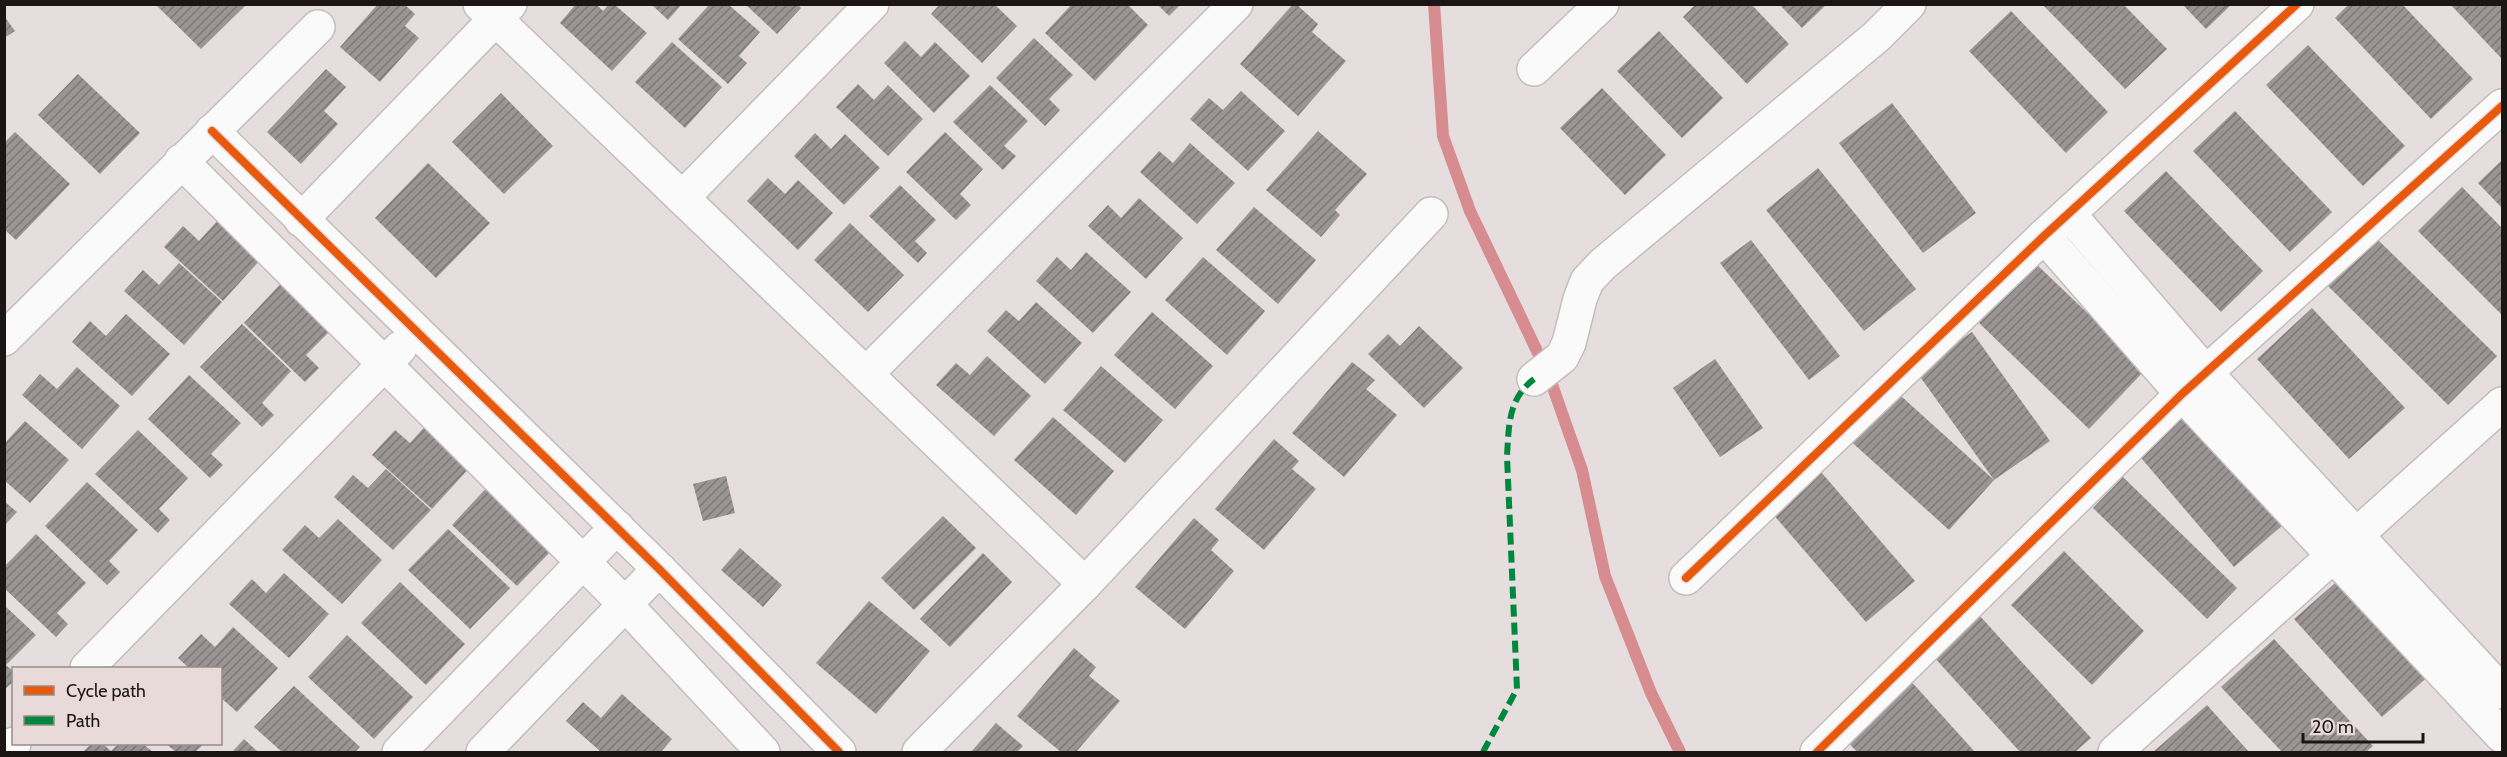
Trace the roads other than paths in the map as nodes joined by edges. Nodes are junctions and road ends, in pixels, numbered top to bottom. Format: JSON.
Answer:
{"nodes":[{"id":1,"x":872,"y":4,"type":"edge"},
{"id":2,"x":1236,"y":4,"type":"edge"},
{"id":3,"x":1602,"y":4,"type":"edge"},
{"id":4,"x":1909,"y":4,"type":"edge"},
{"id":5,"x":2297,"y":4,"type":"edge"},
{"id":6,"x":495,"y":10,"type":"edge"},
{"id":7,"x":318,"y":27,"type":"dead end"},
{"id":8,"x":1534,"y":69,"type":"dead end"},
{"id":9,"x":2502,"y":106,"type":"edge"},
{"id":10,"x":212,"y":132,"type":"junction"},
{"id":11,"x":181,"y":160,"type":"junction"},
{"id":12,"x":682,"y":198,"type":"junction"},
{"id":13,"x":1431,"y":214,"type":"dead end"},
{"id":14,"x":2069,"y":214,"type":"junction"},
{"id":15,"x":301,"y":219,"type":"junction"},
{"id":16,"x":2044,"y":236,"type":"junction"},
{"id":17,"x":416,"y":332,"type":"junction"},
{"id":18,"x":4,"y":339,"type":"edge"},
{"id":19,"x":384,"y":362,"type":"junction"},
{"id":20,"x":1544,"y":372,"type":"dead end"},
{"id":21,"x":2206,"y":373,"type":"junction"},
{"id":22,"x":866,"y":374,"type":"junction"},
{"id":23,"x":2182,"y":394,"type":"junction"},
{"id":24,"x":2502,"y":404,"type":"edge"},
{"id":25,"x":617,"y":527,"type":"junction"},
{"id":26,"x":2358,"y":535,"type":"junction"},
{"id":27,"x":2334,"y":558,"type":"junction"},
{"id":28,"x":583,"y":562,"type":"junction"},
{"id":29,"x":659,"y":569,"type":"junction"},
{"id":30,"x":1686,"y":578,"type":"dead end"},
{"id":31,"x":1085,"y":584,"type":"junction"},
{"id":32,"x":625,"y":604,"type":"junction"},
{"id":33,"x":89,"y":667,"type":"edge"},
{"id":34,"x":2502,"y":692,"type":"edge"},
{"id":35,"x":2502,"y":737,"type":"edge"},
{"id":36,"x":399,"y":753,"type":"edge"},
{"id":37,"x":483,"y":753,"type":"edge"},
{"id":38,"x":763,"y":753,"type":"edge"},
{"id":39,"x":839,"y":753,"type":"edge"},
{"id":40,"x":918,"y":753,"type":"edge"},
{"id":41,"x":1817,"y":753,"type":"edge"},
{"id":42,"x":2115,"y":753,"type":"edge"},
{"id":43,"x":2489,"y":753,"type":"edge"}],
"edges":[{"from":1,"to":12,"type":"street"},
{"from":2,"to":22,"type":"street"},
{"from":3,"to":8,"type":"street"},
{"from":4,"to":20,"type":"street"},
{"from":5,"to":14,"type":"street"},
{"from":6,"to":12,"type":"street"},
{"from":6,"to":15,"type":"street"},
{"from":7,"to":10,"type":"street"},
{"from":9,"to":21,"type":"street"},
{"from":10,"to":11,"type":"street"},
{"from":10,"to":15,"type":"street"},
{"from":11,"to":18,"type":"street"},
{"from":11,"to":19,"type":"street"},
{"from":12,"to":22,"type":"street"},
{"from":13,"to":31,"type":"street"},
{"from":14,"to":16,"type":"street"},
{"from":14,"to":21,"type":"street"},
{"from":15,"to":17,"type":"street"},
{"from":16,"to":23,"type":"street"},
{"from":16,"to":30,"type":"street"},
{"from":17,"to":19,"type":"street"},
{"from":17,"to":25,"type":"street"},
{"from":19,"to":28,"type":"street"},
{"from":19,"to":33,"type":"street"},
{"from":21,"to":23,"type":"street"},
{"from":21,"to":26,"type":"street"},
{"from":22,"to":31,"type":"street"},
{"from":23,"to":27,"type":"street"},
{"from":23,"to":41,"type":"street"},
{"from":24,"to":26,"type":"street"},
{"from":25,"to":28,"type":"street"},
{"from":25,"to":29,"type":"street"},
{"from":26,"to":27,"type":"street"},
{"from":26,"to":34,"type":"street"},
{"from":27,"to":35,"type":"street"},
{"from":27,"to":42,"type":"street"},
{"from":28,"to":32,"type":"street"},
{"from":28,"to":36,"type":"street"},
{"from":29,"to":32,"type":"street"},
{"from":29,"to":39,"type":"street"},
{"from":31,"to":40,"type":"street"},
{"from":32,"to":37,"type":"street"},
{"from":32,"to":38,"type":"street"},
{"from":35,"to":43,"type":"street"}]}
